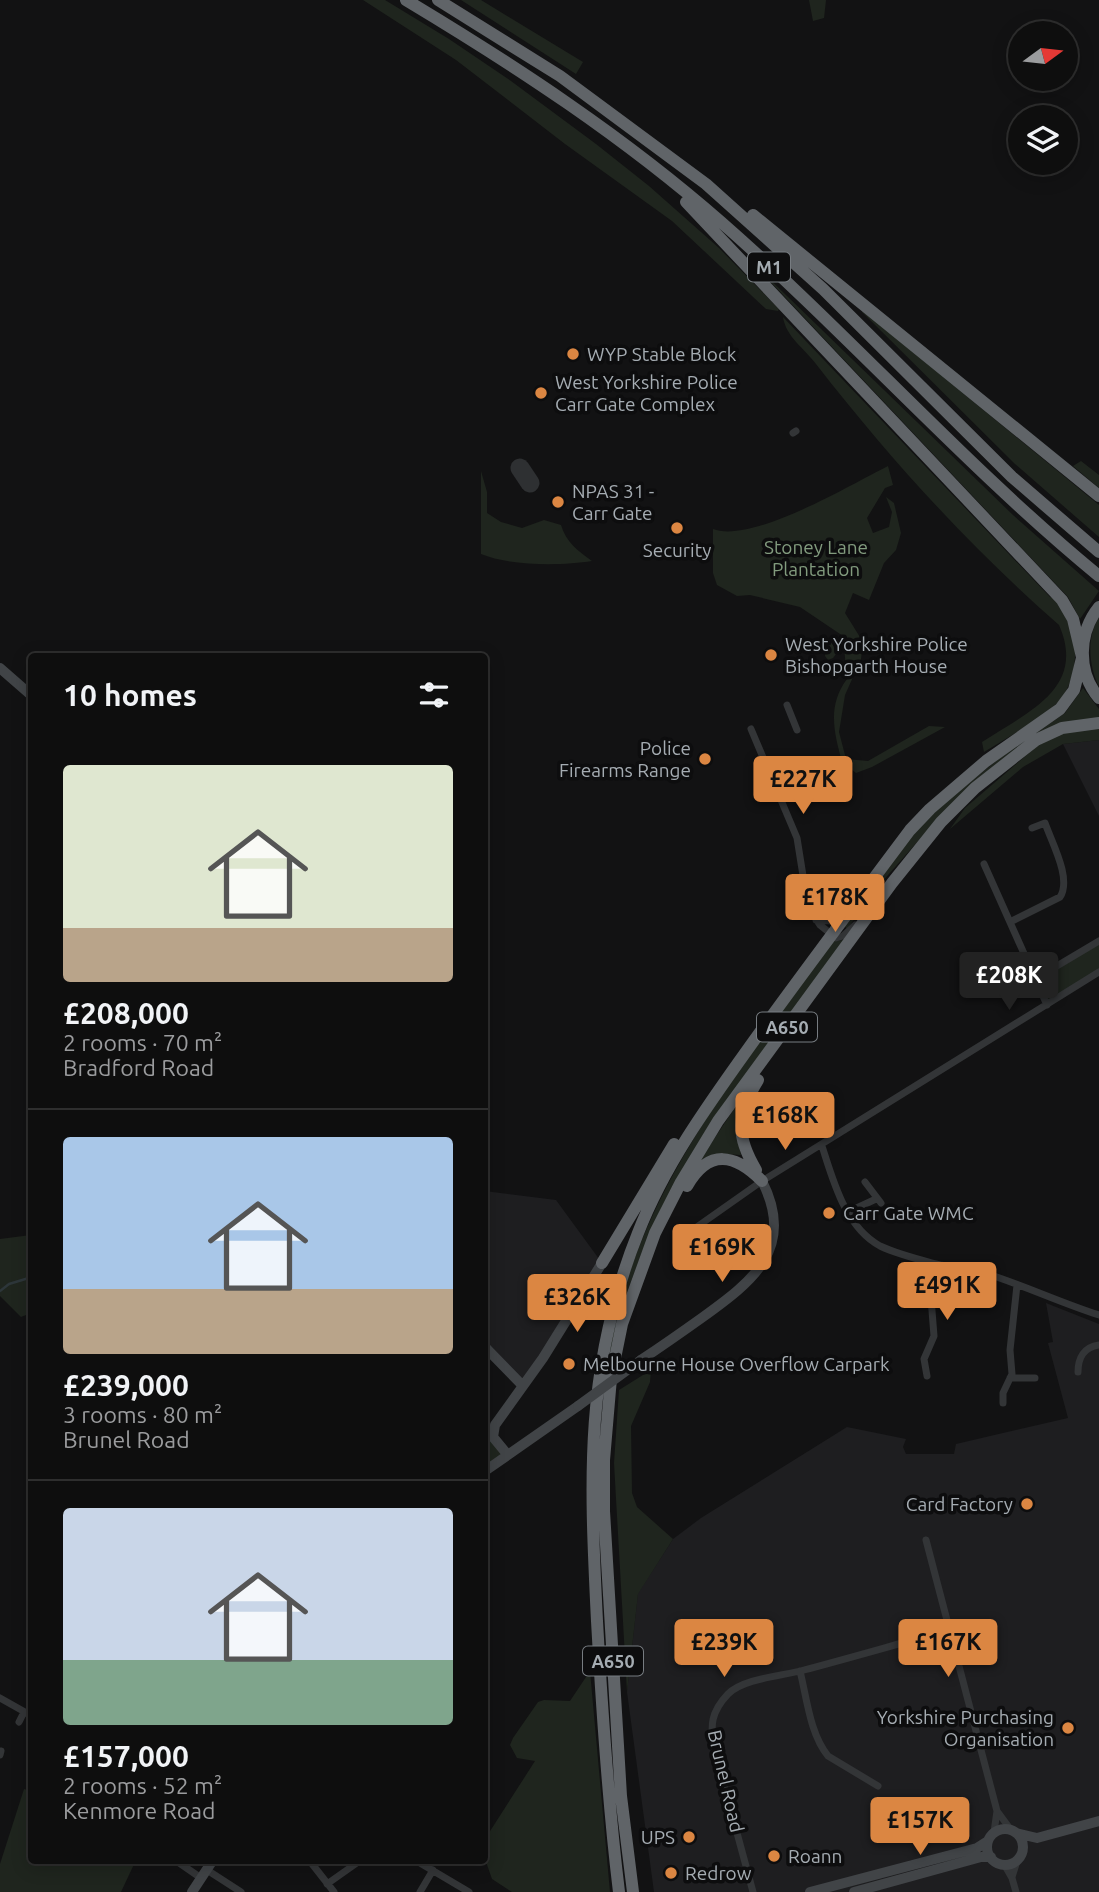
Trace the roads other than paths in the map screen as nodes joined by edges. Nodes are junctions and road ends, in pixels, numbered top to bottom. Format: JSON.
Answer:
{"nodes":[{"id":1,"x":406,"y":0,"type":"edge"},
{"id":2,"x":438,"y":0,"type":"edge"},
{"id":3,"x":648,"y":163,"type":"junction"},
{"id":4,"x":706,"y":184,"type":"junction"},
{"id":5,"x":1099,"y":496,"type":"edge"},
{"id":6,"x":1099,"y":552,"type":"edge"},
{"id":7,"x":1099,"y":576,"type":"edge"},
{"id":8,"x":1098,"y":609,"type":"edge"},
{"id":9,"x":1082,"y":658,"type":"junction"},
{"id":10,"x":0,"y":668,"type":"edge"},
{"id":11,"x":28,"y":692,"type":"edge"},
{"id":12,"x":1099,"y":698,"type":"edge"},
{"id":13,"x":787,"y":705,"type":"dead end"},
{"id":14,"x":1099,"y":723,"type":"edge"},
{"id":15,"x":751,"y":729,"type":"dead end"},
{"id":16,"x":797,"y":730,"type":"dead end"},
{"id":17,"x":1032,"y":828,"type":"dead end"},
{"id":18,"x":984,"y":864,"type":"dead end"},
{"id":19,"x":892,"y":883,"type":"junction"},
{"id":20,"x":846,"y":914,"type":"junction"},
{"id":21,"x":816,"y":920,"type":"junction"},
{"id":22,"x":1010,"y":922,"type":"junction"},
{"id":23,"x":831,"y":935,"type":"junction"},
{"id":24,"x":1099,"y":941,"type":"edge"},
{"id":25,"x":1099,"y":972,"type":"edge"},
{"id":26,"x":1035,"y":979,"type":"junction"},
{"id":27,"x":1047,"y":1005,"type":"junction"},
{"id":28,"x":772,"y":1048,"type":"junction"},
{"id":29,"x":703,"y":1112,"type":"junction"},
{"id":30,"x":822,"y":1146,"type":"junction"},
{"id":31,"x":762,"y":1181,"type":"junction"},
{"id":32,"x":865,"y":1182,"type":"dead end"},
{"id":33,"x":848,"y":1212,"type":"junction"},
{"id":34,"x":691,"y":1231,"type":"dead end"},
{"id":35,"x":602,"y":1263,"type":"joint"},
{"id":36,"x":940,"y":1265,"type":"junction"},
{"id":37,"x":1017,"y":1285,"type":"junction"},
{"id":38,"x":1099,"y":1315,"type":"edge"},
{"id":39,"x":622,"y":1324,"type":"junction"},
{"id":40,"x":1099,"y":1345,"type":"edge"},
{"id":41,"x":488,"y":1349,"type":"edge"},
{"id":42,"x":1078,"y":1372,"type":"dead end"},
{"id":43,"x":927,"y":1376,"type":"dead end"},
{"id":44,"x":1010,"y":1378,"type":"junction"},
{"id":45,"x":1035,"y":1378,"type":"dead end"},
{"id":46,"x":523,"y":1386,"type":"junction"},
{"id":47,"x":1003,"y":1403,"type":"dead end"},
{"id":48,"x":507,"y":1454,"type":"junction"},
{"id":49,"x":488,"y":1469,"type":"edge"},
{"id":50,"x":926,"y":1540,"type":"dead end"},
{"id":51,"x":949,"y":1630,"type":"junction"},
{"id":52,"x":800,"y":1671,"type":"junction"},
{"id":53,"x":0,"y":1698,"type":"edge"},
{"id":54,"x":28,"y":1714,"type":"edge"},
{"id":55,"x":19,"y":1722,"type":"dead end"},
{"id":56,"x":878,"y":1786,"type":"dead end"},
{"id":57,"x":996,"y":1811,"type":"junction"},
{"id":58,"x":1099,"y":1821,"type":"edge"},
{"id":59,"x":1013,"y":1831,"type":"junction"},
{"id":60,"x":991,"y":1837,"type":"junction"},
{"id":61,"x":1037,"y":1838,"type":"junction"},
{"id":62,"x":1020,"y":1856,"type":"junction"},
{"id":63,"x":991,"y":1857,"type":"junction"},
{"id":64,"x":189,"y":1864,"type":"edge"},
{"id":65,"x":312,"y":1864,"type":"edge"},
{"id":66,"x":355,"y":1864,"type":"edge"},
{"id":67,"x":422,"y":1864,"type":"edge"},
{"id":68,"x":1004,"y":1864,"type":"junction"},
{"id":69,"x":207,"y":1869,"type":"edge"},
{"id":70,"x":433,"y":1870,"type":"junction"},
{"id":71,"x":1012,"y":1878,"type":"junction"},
{"id":72,"x":327,"y":1884,"type":"junction"},
{"id":73,"x":192,"y":1892,"type":"edge"},
{"id":74,"x":241,"y":1892,"type":"edge"},
{"id":75,"x":334,"y":1892,"type":"edge"},
{"id":76,"x":420,"y":1892,"type":"edge"},
{"id":77,"x":470,"y":1892,"type":"edge"},
{"id":78,"x":619,"y":1892,"type":"edge"},
{"id":79,"x":633,"y":1892,"type":"edge"},
{"id":80,"x":753,"y":1892,"type":"edge"},
{"id":81,"x":810,"y":1892,"type":"edge"},
{"id":82,"x":854,"y":1892,"type":"edge"},
{"id":83,"x":1016,"y":1892,"type":"edge"}],
"edges":[{"from":1,"to":3,"type":"highway","number":"M1"},
{"from":2,"to":4,"type":"highway","number":"M1"},
{"from":3,"to":7,"type":"highway","number":"M1"},
{"from":3,"to":9,"type":"highway"},
{"from":4,"to":5,"type":"highway"},
{"from":4,"to":6,"type":"highway","number":"M1"},
{"from":8,"to":9,"type":"highway","number":"A650"},
{"from":9,"to":12,"type":"highway"},
{"from":9,"to":20,"type":"highway","number":"A650"},
{"from":10,"to":11,"type":"street"},
{"from":13,"to":16,"type":"street"},
{"from":14,"to":19,"type":"highway","number":"A650"},
{"from":15,"to":21,"type":"street"},
{"from":17,"to":22,"type":"street"},
{"from":18,"to":22,"type":"street"},
{"from":19,"to":23,"type":"street"},
{"from":19,"to":28,"type":"highway","number":"A650"},
{"from":20,"to":21,"type":"street"},
{"from":20,"to":23,"type":"highway","number":"A650"},
{"from":21,"to":23,"type":"street"},
{"from":22,"to":26,"type":"street"},
{"from":23,"to":29,"type":"highway","number":"A650"},
{"from":24,"to":26,"type":"street"},
{"from":25,"to":27,"type":"street"},
{"from":26,"to":27,"type":"street"},
{"from":27,"to":30,"type":"street"},
{"from":28,"to":31,"type":"highway"},
{"from":28,"to":39,"type":"highway","number":"A650"},
{"from":29,"to":35,"type":"highway"},
{"from":29,"to":78,"type":"highway","number":"A650"},
{"from":30,"to":31,"type":"street"},
{"from":30,"to":33,"type":"street"},
{"from":31,"to":34,"type":"street"},
{"from":31,"to":39,"type":"highway"},
{"from":31,"to":48,"type":"street","bridge":true},
{"from":32,"to":33,"type":"street"},
{"from":33,"to":36,"type":"street"},
{"from":35,"to":46,"type":"street"},
{"from":36,"to":37,"type":"street"},
{"from":36,"to":43,"type":"street"},
{"from":37,"to":38,"type":"street"},
{"from":37,"to":44,"type":"street"},
{"from":39,"to":79,"type":"highway","number":"A650"},
{"from":40,"to":42,"type":"street"},
{"from":41,"to":46,"type":"street"},
{"from":44,"to":45,"type":"street"},
{"from":44,"to":47,"type":"street"},
{"from":46,"to":48,"type":"street"},
{"from":48,"to":49,"type":"street"},
{"from":50,"to":51,"type":"street"},
{"from":51,"to":52,"type":"street","name":"Brunel Road"},
{"from":51,"to":57,"type":"street"},
{"from":52,"to":56,"type":"street"},
{"from":52,"to":80,"type":"street","name":"Brunel Road"},
{"from":53,"to":54,"type":"street"},
{"from":54,"to":55,"type":"street"},
{"from":57,"to":59,"type":"street"},
{"from":57,"to":60,"type":"street"},
{"from":58,"to":61,"type":"street"},
{"from":59,"to":60,"type":"street"},
{"from":59,"to":61,"type":"street"},
{"from":59,"to":62,"type":"street"},
{"from":60,"to":63,"type":"street"},
{"from":60,"to":81,"type":"street"},
{"from":61,"to":62,"type":"street"},
{"from":62,"to":68,"type":"street"},
{"from":62,"to":71,"type":"street"},
{"from":63,"to":68,"type":"street"},
{"from":63,"to":82,"type":"street"},
{"from":64,"to":69,"type":"street"},
{"from":65,"to":72,"type":"street"},
{"from":66,"to":72,"type":"street"},
{"from":67,"to":70,"type":"street"},
{"from":68,"to":71,"type":"street"},
{"from":69,"to":73,"type":"street"},
{"from":69,"to":74,"type":"street"},
{"from":70,"to":76,"type":"street"},
{"from":70,"to":77,"type":"street"},
{"from":71,"to":83,"type":"street"},
{"from":72,"to":75,"type":"street"}]}
